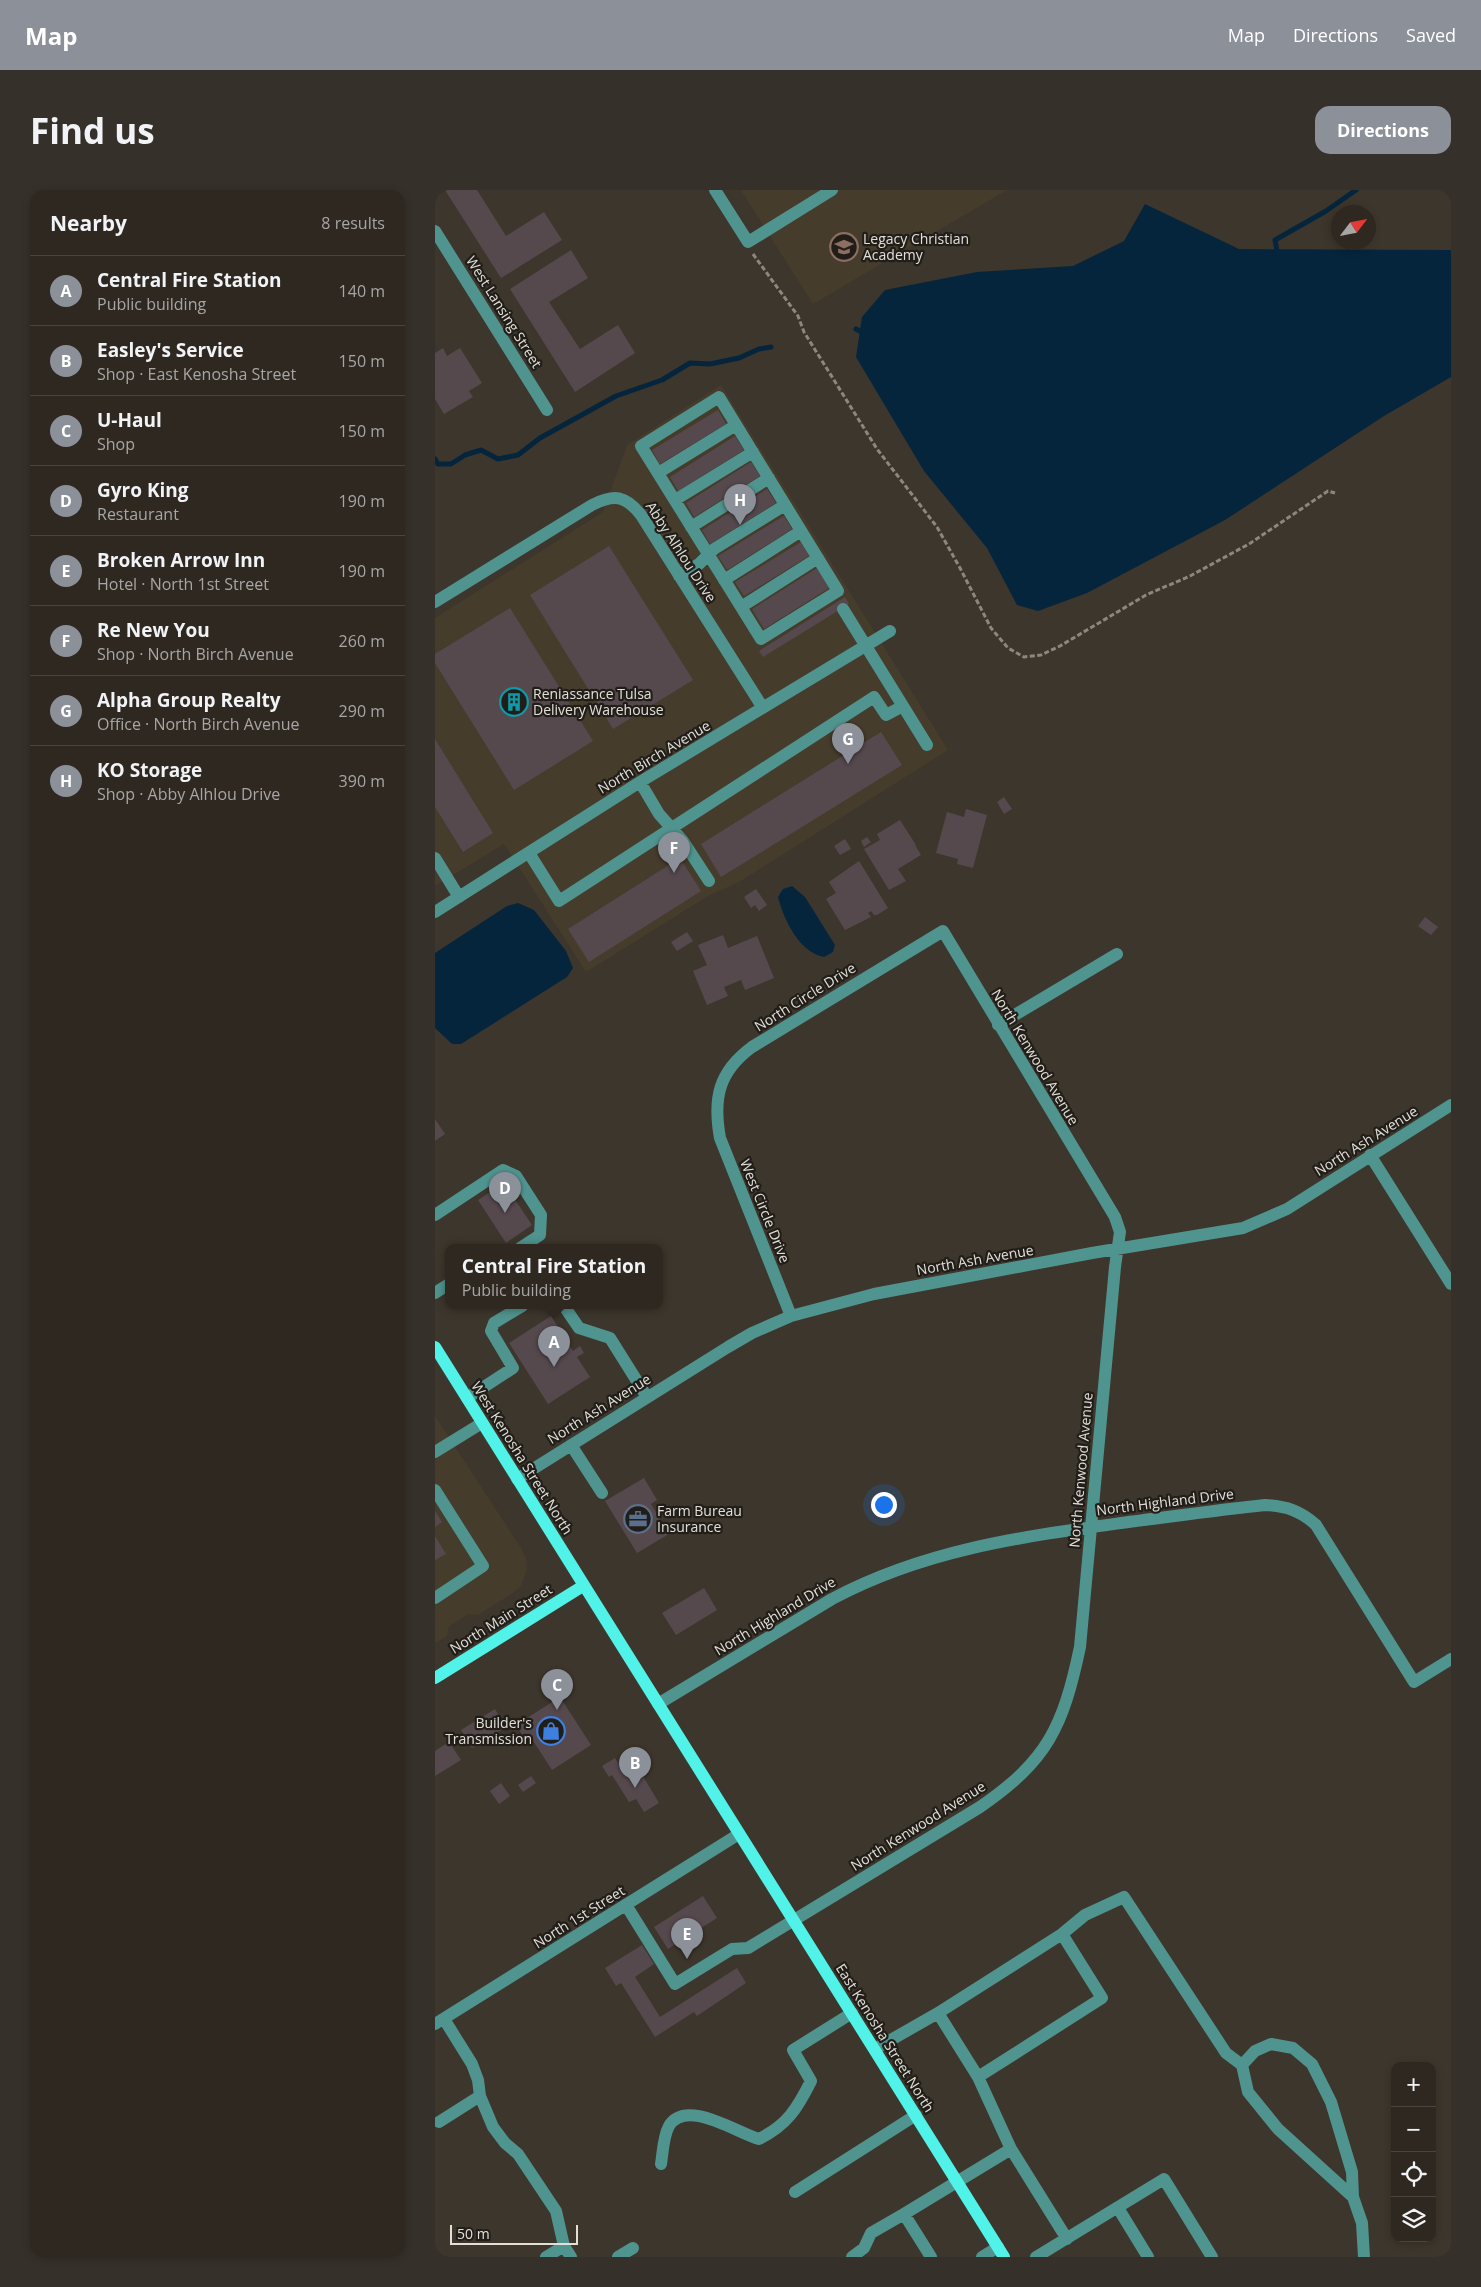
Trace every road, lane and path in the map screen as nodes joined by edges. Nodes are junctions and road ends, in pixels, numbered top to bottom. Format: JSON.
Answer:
{"nodes":[{"id":1,"x":715,"y":190,"type":"edge"},
{"id":2,"x":833,"y":190,"type":"edge"},
{"id":3,"x":435,"y":231,"type":"edge"},
{"id":4,"x":748,"y":242,"type":"junction"},
{"id":5,"x":547,"y":410,"type":"dead end"},
{"id":6,"x":736,"y":425,"type":"junction"},
{"id":7,"x":753,"y":452,"type":"junction"},
{"id":8,"x":658,"y":474,"type":"junction"},
{"id":9,"x":769,"y":478,"type":"junction"},
{"id":10,"x":1335,"y":493,"type":"dead end"},
{"id":11,"x":675,"y":500,"type":"junction"},
{"id":12,"x":785,"y":505,"type":"junction"},
{"id":13,"x":691,"y":527,"type":"junction"},
{"id":14,"x":801,"y":531,"type":"junction"},
{"id":15,"x":709,"y":555,"type":"junction"},
{"id":16,"x":818,"y":558,"type":"junction"},
{"id":17,"x":679,"y":576,"type":"junction"},
{"id":18,"x":724,"y":580,"type":"junction"},
{"id":19,"x":435,"y":602,"type":"edge"},
{"id":20,"x":741,"y":607,"type":"junction"},
{"id":21,"x":843,"y":609,"type":"dead end"},
{"id":22,"x":890,"y":631,"type":"dead end"},
{"id":23,"x":865,"y":646,"type":"junction"},
{"id":24,"x":903,"y":706,"type":"junction"},
{"id":25,"x":763,"y":708,"type":"junction"},
{"id":26,"x":927,"y":745,"type":"dead end"},
{"id":27,"x":640,"y":782,"type":"junction"},
{"id":28,"x":671,"y":828,"type":"junction"},
{"id":29,"x":529,"y":852,"type":"junction"},
{"id":30,"x":435,"y":858,"type":"edge"},
{"id":31,"x":709,"y":881,"type":"dead end"},
{"id":32,"x":459,"y":897,"type":"junction"},
{"id":33,"x":435,"y":912,"type":"edge"},
{"id":34,"x":943,"y":931,"type":"joint"},
{"id":35,"x":1117,"y":954,"type":"dead end"},
{"id":36,"x":998,"y":1025,"type":"junction"},
{"id":37,"x":1451,"y":1105,"type":"edge"},
{"id":38,"x":716,"y":1115,"type":"joint"},
{"id":39,"x":1371,"y":1155,"type":"junction"},
{"id":40,"x":436,"y":1213,"type":"edge"},
{"id":41,"x":526,"y":1244,"type":"edge"},
{"id":42,"x":1119,"y":1249,"type":"junction"},
{"id":43,"x":1451,"y":1284,"type":"edge"},
{"id":44,"x":517,"y":1309,"type":"edge"},
{"id":45,"x":566,"y":1309,"type":"edge"},
{"id":46,"x":791,"y":1316,"type":"junction"},
{"id":47,"x":435,"y":1347,"type":"edge"},
{"id":48,"x":647,"y":1397,"type":"junction"},
{"id":49,"x":467,"y":1398,"type":"junction"},
{"id":50,"x":482,"y":1423,"type":"junction"},
{"id":51,"x":571,"y":1445,"type":"junction"},
{"id":52,"x":435,"y":1452,"type":"edge"},
{"id":53,"x":517,"y":1479,"type":"junction"},
{"id":54,"x":435,"y":1490,"type":"edge"},
{"id":55,"x":602,"y":1493,"type":"dead end"},
{"id":56,"x":1092,"y":1527,"type":"junction"},
{"id":57,"x":583,"y":1586,"type":"junction"},
{"id":58,"x":435,"y":1598,"type":"edge"},
{"id":59,"x":1451,"y":1659,"type":"edge"},
{"id":60,"x":436,"y":1675,"type":"edge"},
{"id":61,"x":658,"y":1704,"type":"junction"},
{"id":62,"x":739,"y":1834,"type":"junction"},
{"id":63,"x":626,"y":1905,"type":"junction"},
{"id":64,"x":794,"y":1920,"type":"junction"},
{"id":65,"x":1062,"y":1934,"type":"junction"},
{"id":66,"x":852,"y":2013,"type":"junction"},
{"id":67,"x":938,"y":2013,"type":"junction"},
{"id":68,"x":439,"y":2022,"type":"edge"},
{"id":69,"x":875,"y":2049,"type":"junction"},
{"id":70,"x":1242,"y":2065,"type":"junction"},
{"id":71,"x":978,"y":2077,"type":"junction"},
{"id":72,"x":480,"y":2096,"type":"junction"},
{"id":73,"x":916,"y":2115,"type":"junction"},
{"id":74,"x":439,"y":2122,"type":"dead end"},
{"id":75,"x":1011,"y":2149,"type":"junction"},
{"id":76,"x":661,"y":2164,"type":"dead end"},
{"id":77,"x":957,"y":2182,"type":"junction"},
{"id":78,"x":795,"y":2192,"type":"dead end"},
{"id":79,"x":1353,"y":2197,"type":"junction"},
{"id":80,"x":1118,"y":2208,"type":"junction"},
{"id":81,"x":904,"y":2214,"type":"junction"},
{"id":82,"x":1067,"y":2239,"type":"junction"},
{"id":83,"x":564,"y":2246,"type":"junction"},
{"id":84,"x":633,"y":2248,"type":"dead end"},
{"id":85,"x":1001,"y":2252,"type":"edge"},
{"id":86,"x":546,"y":2257,"type":"edge"},
{"id":87,"x":571,"y":2257,"type":"edge"},
{"id":88,"x":618,"y":2257,"type":"edge"},
{"id":89,"x":852,"y":2257,"type":"edge"},
{"id":90,"x":931,"y":2257,"type":"edge"},
{"id":91,"x":982,"y":2257,"type":"edge"},
{"id":92,"x":1036,"y":2257,"type":"edge"},
{"id":93,"x":1148,"y":2257,"type":"edge"},
{"id":94,"x":1212,"y":2257,"type":"edge"},
{"id":95,"x":1364,"y":2257,"type":"edge"}],
"edges":[{"from":1,"to":4,"type":"street"},
{"from":2,"to":4,"type":"street"},
{"from":3,"to":5,"type":"street","name":"West Lansing Street"},
{"from":4,"to":10,"type":"path"},
{"from":6,"to":7,"type":"street"},
{"from":6,"to":8,"type":"street"},
{"from":6,"to":8,"type":"street"},
{"from":7,"to":9,"type":"street"},
{"from":7,"to":11,"type":"street"},
{"from":8,"to":11,"type":"street"},
{"from":9,"to":12,"type":"street"},
{"from":9,"to":13,"type":"street"},
{"from":11,"to":13,"type":"street"},
{"from":12,"to":14,"type":"street"},
{"from":12,"to":15,"type":"street"},
{"from":13,"to":15,"type":"street"},
{"from":14,"to":16,"type":"street"},
{"from":14,"to":18,"type":"street"},
{"from":15,"to":17,"type":"street"},
{"from":15,"to":18,"type":"street"},
{"from":16,"to":20,"type":"street"},
{"from":16,"to":20,"type":"street"},
{"from":17,"to":19,"type":"street","name":"Abby Alhlou Drive"},
{"from":17,"to":25,"type":"street","name":"Abby Alhlou Drive"},
{"from":18,"to":20,"type":"street"},
{"from":21,"to":23,"type":"street"},
{"from":22,"to":23,"type":"street","name":"North Birch Avenue"},
{"from":23,"to":24,"type":"street"},
{"from":23,"to":25,"type":"street","name":"North Birch Avenue"},
{"from":24,"to":26,"type":"street"},
{"from":24,"to":28,"type":"street"},
{"from":25,"to":27,"type":"street","name":"North Birch Avenue"},
{"from":27,"to":28,"type":"street"},
{"from":27,"to":29,"type":"street","name":"North Birch Avenue"},
{"from":28,"to":29,"type":"street"},
{"from":28,"to":31,"type":"street"},
{"from":29,"to":32,"type":"street","name":"North Birch Avenue"},
{"from":30,"to":32,"type":"street"},
{"from":32,"to":33,"type":"street","name":"North Birch Avenue"},
{"from":34,"to":36,"type":"street","name":"North Kenwood Avenue"},
{"from":34,"to":38,"type":"street","name":"North Circle Drive"},
{"from":35,"to":36,"type":"street"},
{"from":36,"to":42,"type":"street","name":"North Kenwood Avenue"},
{"from":37,"to":39,"type":"street","name":"North Ash Avenue"},
{"from":38,"to":46,"type":"street","name":"West Circle Drive"},
{"from":39,"to":42,"type":"street","name":"North Ash Avenue"},
{"from":39,"to":43,"type":"street"},
{"from":40,"to":41,"type":"street"},
{"from":42,"to":46,"type":"street","name":"North Ash Avenue"},
{"from":42,"to":56,"type":"street","name":"North Kenwood Avenue"},
{"from":44,"to":49,"type":"street"},
{"from":45,"to":48,"type":"street"},
{"from":46,"to":48,"type":"street","name":"North Ash Avenue"},
{"from":47,"to":49,"type":"main road","name":"West Kenosha Street North"},
{"from":48,"to":51,"type":"street","name":"North Ash Avenue"},
{"from":49,"to":50,"type":"main road","name":"West Kenosha Street North"},
{"from":50,"to":52,"type":"street"},
{"from":50,"to":53,"type":"main road","name":"West Kenosha Street North"},
{"from":51,"to":53,"type":"street","name":"North Ash Avenue"},
{"from":51,"to":55,"type":"street"},
{"from":53,"to":57,"type":"main road","name":"West Kenosha Street North"},
{"from":54,"to":58,"type":"street"},
{"from":56,"to":59,"type":"street","name":"North Highland Drive"},
{"from":56,"to":61,"type":"street","name":"North Highland Drive"},
{"from":56,"to":64,"type":"street","name":"North Kenwood Avenue"},
{"from":57,"to":60,"type":"main road","name":"North Main Street"},
{"from":57,"to":61,"type":"main road"},
{"from":61,"to":62,"type":"main road","name":"East Kenosha Street North"},
{"from":62,"to":63,"type":"street","name":"North 1st Street"},
{"from":62,"to":64,"type":"main road","name":"East Kenosha Street North"},
{"from":63,"to":64,"type":"street","name":"North Kenwood Avenue"},
{"from":63,"to":68,"type":"street","name":"North 1st Street"},
{"from":64,"to":66,"type":"main road","name":"East Kenosha Street North"},
{"from":65,"to":67,"type":"street"},
{"from":65,"to":70,"type":"street"},
{"from":65,"to":71,"type":"street"},
{"from":66,"to":69,"type":"main road","name":"East Kenosha Street North"},
{"from":66,"to":76,"type":"street"},
{"from":67,"to":69,"type":"street"},
{"from":67,"to":71,"type":"street"},
{"from":68,"to":72,"type":"street"},
{"from":69,"to":73,"type":"main road","name":"East Kenosha Street North"},
{"from":70,"to":79,"type":"street"},
{"from":70,"to":79,"type":"street"},
{"from":71,"to":75,"type":"street"},
{"from":72,"to":74,"type":"street"},
{"from":72,"to":83,"type":"street"},
{"from":73,"to":77,"type":"main road","name":"East Kenosha Street North"},
{"from":73,"to":78,"type":"street"},
{"from":75,"to":77,"type":"street"},
{"from":75,"to":82,"type":"street"},
{"from":77,"to":81,"type":"street"},
{"from":77,"to":85,"type":"main road","name":"East Kenosha Street North"},
{"from":79,"to":95,"type":"street"},
{"from":80,"to":82,"type":"street"},
{"from":80,"to":93,"type":"street"},
{"from":80,"to":94,"type":"street"},
{"from":81,"to":89,"type":"street"},
{"from":81,"to":90,"type":"street"},
{"from":82,"to":92,"type":"street"},
{"from":83,"to":86,"type":"street"},
{"from":83,"to":87,"type":"street"},
{"from":84,"to":88,"type":"street"},
{"from":85,"to":91,"type":"street"}]}
